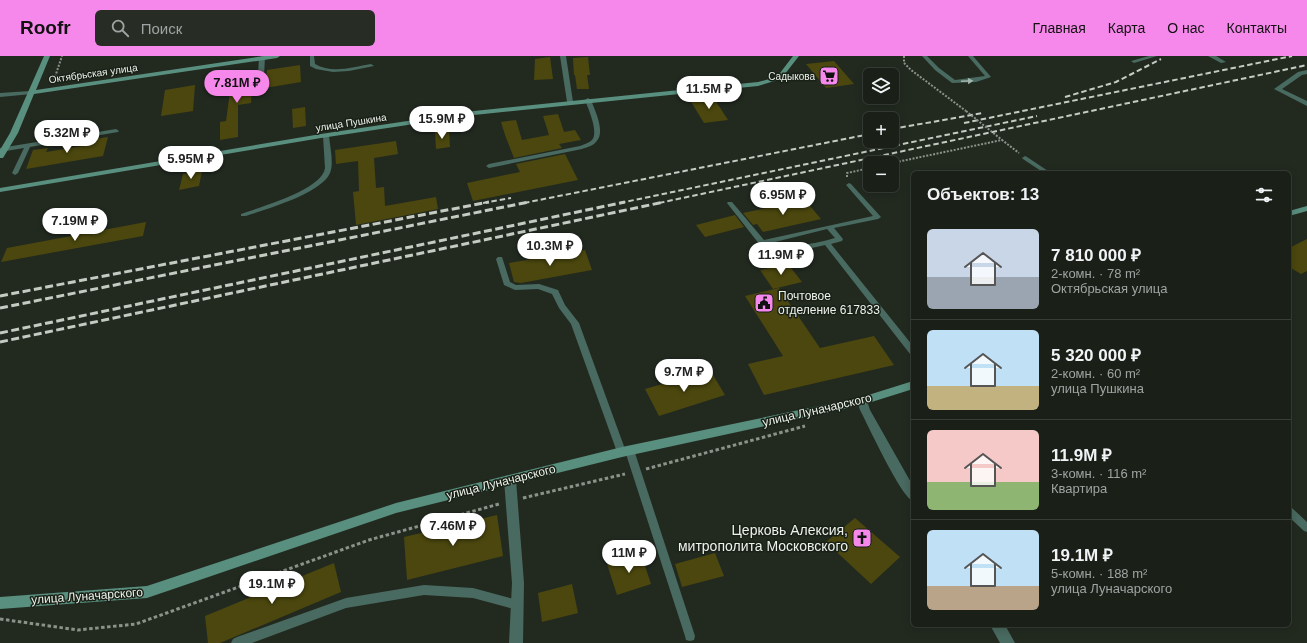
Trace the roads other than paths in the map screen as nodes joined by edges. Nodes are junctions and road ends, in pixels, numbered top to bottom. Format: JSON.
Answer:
{"nodes":[{"id":1,"x":47,"y":56,"type":"edge"},
{"id":2,"x":278,"y":56,"type":"edge"},
{"id":3,"x":312,"y":56,"type":"edge"},
{"id":4,"x":563,"y":56,"type":"edge"},
{"id":5,"x":796,"y":56,"type":"edge"},
{"id":6,"x":924,"y":56,"type":"edge"},
{"id":7,"x":970,"y":56,"type":"edge"},
{"id":8,"x":1155,"y":56,"type":"edge"},
{"id":9,"x":1210,"y":56,"type":"edge"},
{"id":10,"x":262,"y":58,"type":"junction"},
{"id":11,"x":1134,"y":61,"type":"dead end"},
{"id":12,"x":1223,"y":62,"type":"dead end"},
{"id":13,"x":371,"y":66,"type":"dead end"},
{"id":14,"x":1307,"y":72,"type":"edge"},
{"id":15,"x":260,"y":92,"type":"dead end"},
{"id":16,"x":30,"y":93,"type":"junction"},
{"id":17,"x":0,"y":95,"type":"edge"},
{"id":18,"x":588,"y":100,"type":"junction"},
{"id":19,"x":570,"y":102,"type":"junction"},
{"id":20,"x":1307,"y":104,"type":"edge"},
{"id":21,"x":116,"y":131,"type":"dead end"},
{"id":22,"x":326,"y":136,"type":"junction"},
{"id":23,"x":28,"y":145,"type":"junction"},
{"id":24,"x":3,"y":150,"type":"edge"},
{"id":25,"x":0,"y":156,"type":"edge"},
{"id":26,"x":1025,"y":158,"type":"road end"},
{"id":27,"x":489,"y":166,"type":"dead end"},
{"id":28,"x":1045,"y":171,"type":"edge"},
{"id":29,"x":14,"y":173,"type":"dead end"},
{"id":30,"x":849,"y":185,"type":"road end"},
{"id":31,"x":0,"y":190,"type":"edge"},
{"id":32,"x":730,"y":202,"type":"dead end"},
{"id":33,"x":1307,"y":208,"type":"edge"},
{"id":34,"x":1291,"y":213,"type":"edge"},
{"id":35,"x":243,"y":215,"type":"dead end"},
{"id":36,"x":829,"y":228,"type":"junction"},
{"id":37,"x":762,"y":243,"type":"junction"},
{"id":38,"x":827,"y":243,"type":"junction"},
{"id":39,"x":500,"y":259,"type":"dead end"},
{"id":40,"x":911,"y":349,"type":"edge"},
{"id":41,"x":911,"y":387,"type":"edge"},
{"id":42,"x":862,"y":401,"type":"junction"},
{"id":43,"x":626,"y":451,"type":"junction"},
{"id":44,"x":510,"y":480,"type":"junction"},
{"id":45,"x":911,"y":493,"type":"edge"},
{"id":46,"x":1291,"y":513,"type":"edge"},
{"id":47,"x":1307,"y":528,"type":"edge"},
{"id":48,"x":0,"y":602,"type":"edge"},
{"id":49,"x":517,"y":605,"type":"junction"},
{"id":50,"x":998,"y":627,"type":"edge"},
{"id":51,"x":690,"y":636,"type":"dead end"},
{"id":52,"x":237,"y":643,"type":"edge"},
{"id":53,"x":516,"y":643,"type":"edge"},
{"id":54,"x":1008,"y":643,"type":"edge"}],
"edges":[{"from":1,"to":16,"type":"street"},
{"from":2,"to":10,"type":"street","name":"Октябрьская улица"},
{"from":3,"to":13,"type":"lane"},
{"from":4,"to":19,"type":"street"},
{"from":5,"to":18,"type":"street","name":"улица Пушкина"},
{"from":6,"to":7,"type":"lane","one_way":true},
{"from":8,"to":11,"type":"lane"},
{"from":9,"to":12,"type":"street"},
{"from":10,"to":15,"type":"lane"},
{"from":10,"to":16,"type":"street","name":"Октябрьская улица"},
{"from":14,"to":20,"type":"street"},
{"from":16,"to":17,"type":"lane"},
{"from":16,"to":24,"type":"street"},
{"from":18,"to":19,"type":"street","name":"улица Пушкина"},
{"from":18,"to":27,"type":"lane"},
{"from":19,"to":22,"type":"street","name":"улица Пушкина"},
{"from":21,"to":23,"type":"lane"},
{"from":22,"to":31,"type":"street","name":"улица Пушкина"},
{"from":22,"to":35,"type":"lane"},
{"from":23,"to":24,"type":"lane"},
{"from":23,"to":29,"type":"lane"},
{"from":24,"to":25,"type":"street"},
{"from":26,"to":28,"type":"lane"},
{"from":30,"to":36,"type":"lane"},
{"from":32,"to":37,"type":"lane"},
{"from":33,"to":34,"type":"street"},
{"from":36,"to":37,"type":"lane"},
{"from":36,"to":38,"type":"lane"},
{"from":37,"to":38,"type":"lane"},
{"from":38,"to":40,"type":"lane"},
{"from":39,"to":43,"type":"lane"},
{"from":41,"to":42,"type":"street","name":"улица Луначарского"},
{"from":42,"to":43,"type":"street","name":"улица Луначарского"},
{"from":42,"to":45,"type":"street"},
{"from":43,"to":44,"type":"street","name":"улица Луначарского"},
{"from":43,"to":51,"type":"lane"},
{"from":44,"to":48,"type":"street","name":"улица Луначарского"},
{"from":44,"to":49,"type":"street"},
{"from":46,"to":47,"type":"lane"},
{"from":49,"to":52,"type":"lane"},
{"from":49,"to":53,"type":"street"},
{"from":50,"to":54,"type":"street"}]}
